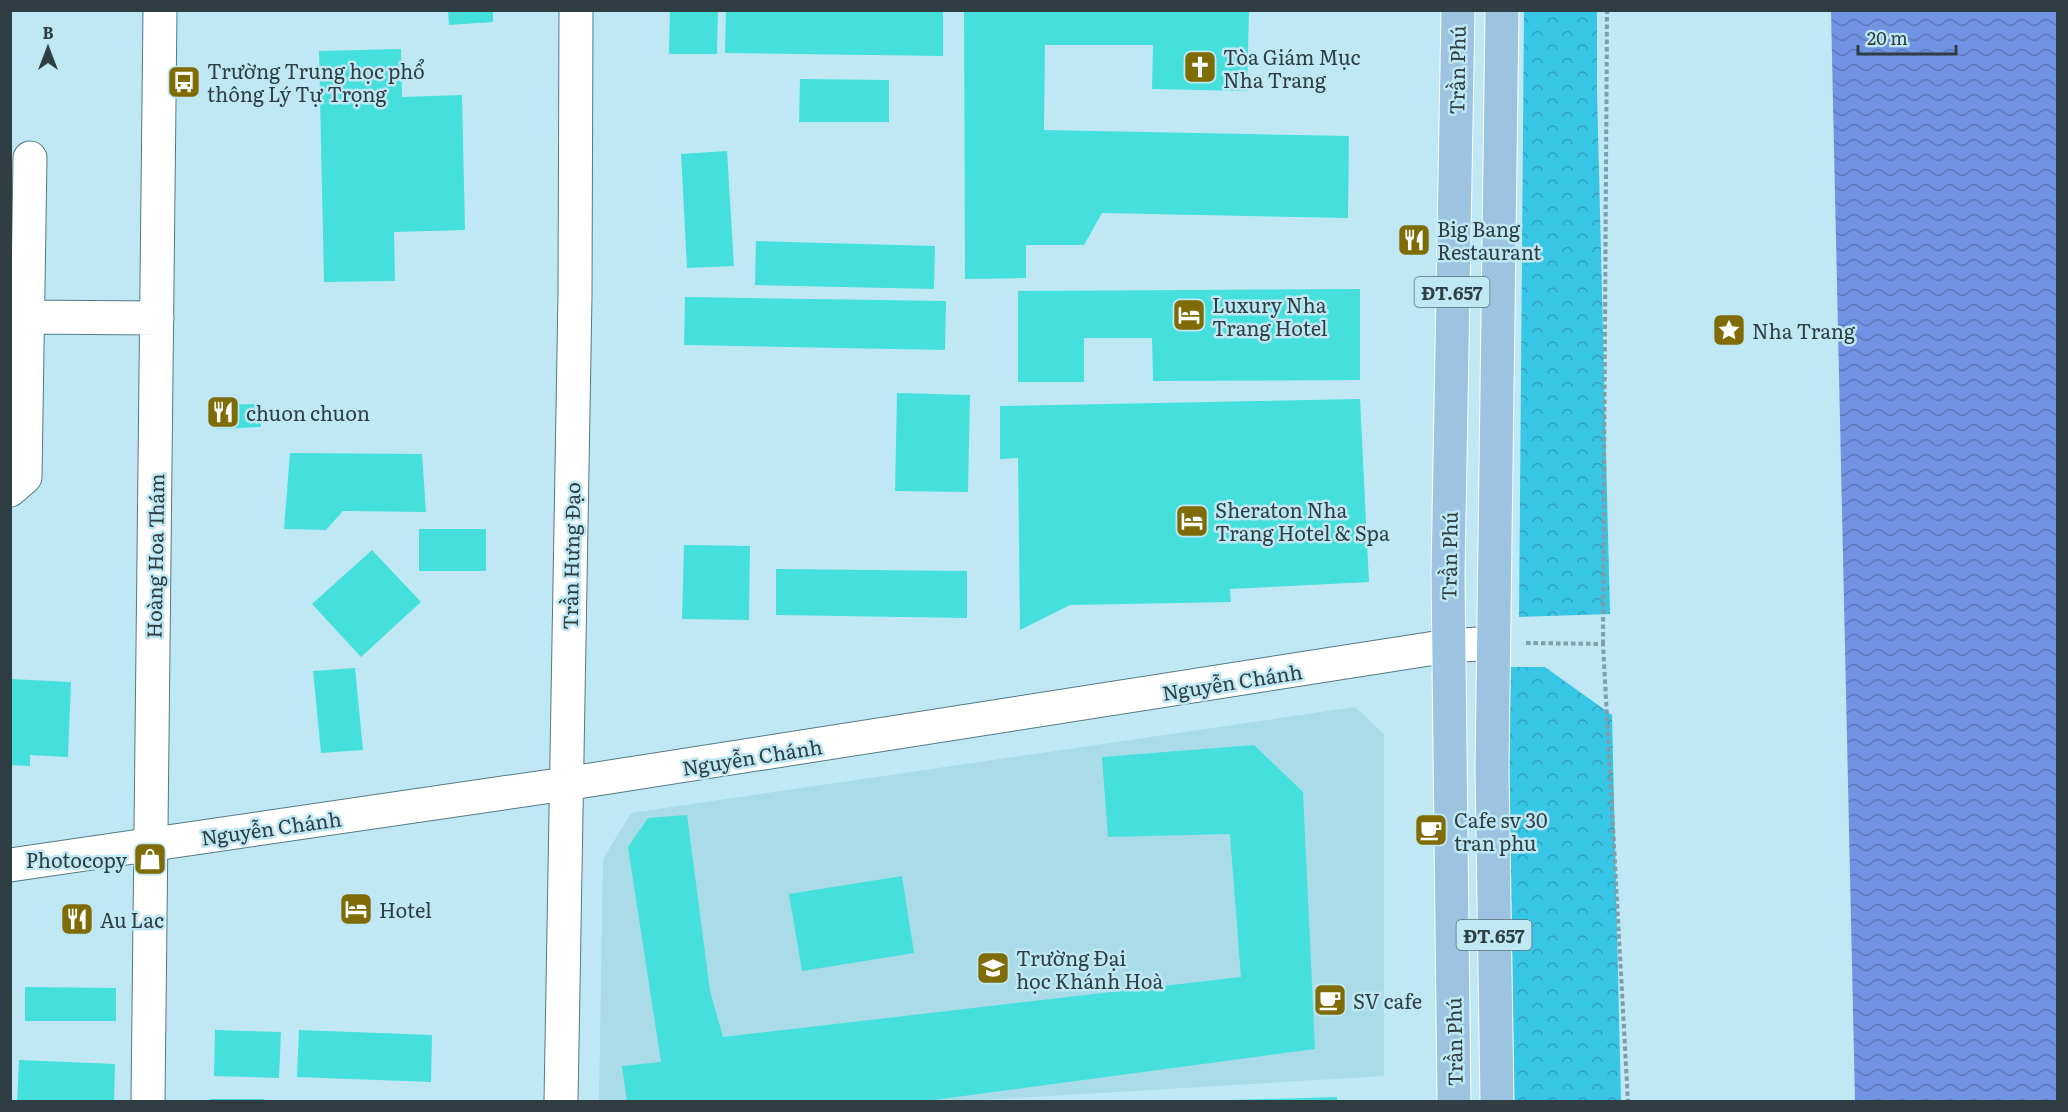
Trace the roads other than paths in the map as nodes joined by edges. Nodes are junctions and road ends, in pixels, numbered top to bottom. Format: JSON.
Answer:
{"nodes":[{"id":1,"x":160,"y":10,"type":"edge"},
{"id":2,"x":576,"y":10,"type":"edge"},
{"id":3,"x":1458,"y":10,"type":"edge"},
{"id":4,"x":1502,"y":10,"type":"edge"},
{"id":5,"x":30,"y":158,"type":"dead end"},
{"id":6,"x":26,"y":317,"type":"junction"},
{"id":7,"x":157,"y":318,"type":"junction"},
{"id":8,"x":10,"y":490,"type":"edge"},
{"id":9,"x":1493,"y":643,"type":"junction"},
{"id":10,"x":1448,"y":646,"type":"junction"},
{"id":11,"x":565,"y":784,"type":"junction"},
{"id":12,"x":151,"y":844,"type":"junction"},
{"id":13,"x":10,"y":865,"type":"edge"},
{"id":14,"x":148,"y":1101,"type":"edge"},
{"id":15,"x":561,"y":1101,"type":"edge"},
{"id":16,"x":1454,"y":1101,"type":"edge"},
{"id":17,"x":1497,"y":1101,"type":"edge"}],
"edges":[{"from":1,"to":7,"type":"street","name":"Hoàng Hoa Thám"},
{"from":2,"to":11,"type":"street","name":"Trần Hưng Đạo"},
{"from":3,"to":10,"type":"main road","name":"Trần Phú","number":"ĐT.657"},
{"from":4,"to":9,"type":"main road","number":"ĐT.657"},
{"from":5,"to":6,"type":"street"},
{"from":6,"to":7,"type":"street"},
{"from":6,"to":8,"type":"street"},
{"from":7,"to":12,"type":"street","name":"Hoàng Hoa Thám"},
{"from":9,"to":10,"type":"street","name":"Nguyễn Chánh"},
{"from":9,"to":17,"type":"main road","number":"ĐT.657"},
{"from":10,"to":11,"type":"street","name":"Nguyễn Chánh"},
{"from":10,"to":16,"type":"main road","name":"Trần Phú","number":"ĐT.657"},
{"from":11,"to":12,"type":"street","name":"Nguyễn Chánh"},
{"from":11,"to":15,"type":"street","name":"Trần Hưng Đạo"},
{"from":12,"to":13,"type":"street","name":"Nguyễn Chánh"},
{"from":12,"to":14,"type":"street","name":"Hoàng Hoa Thám"}]}
